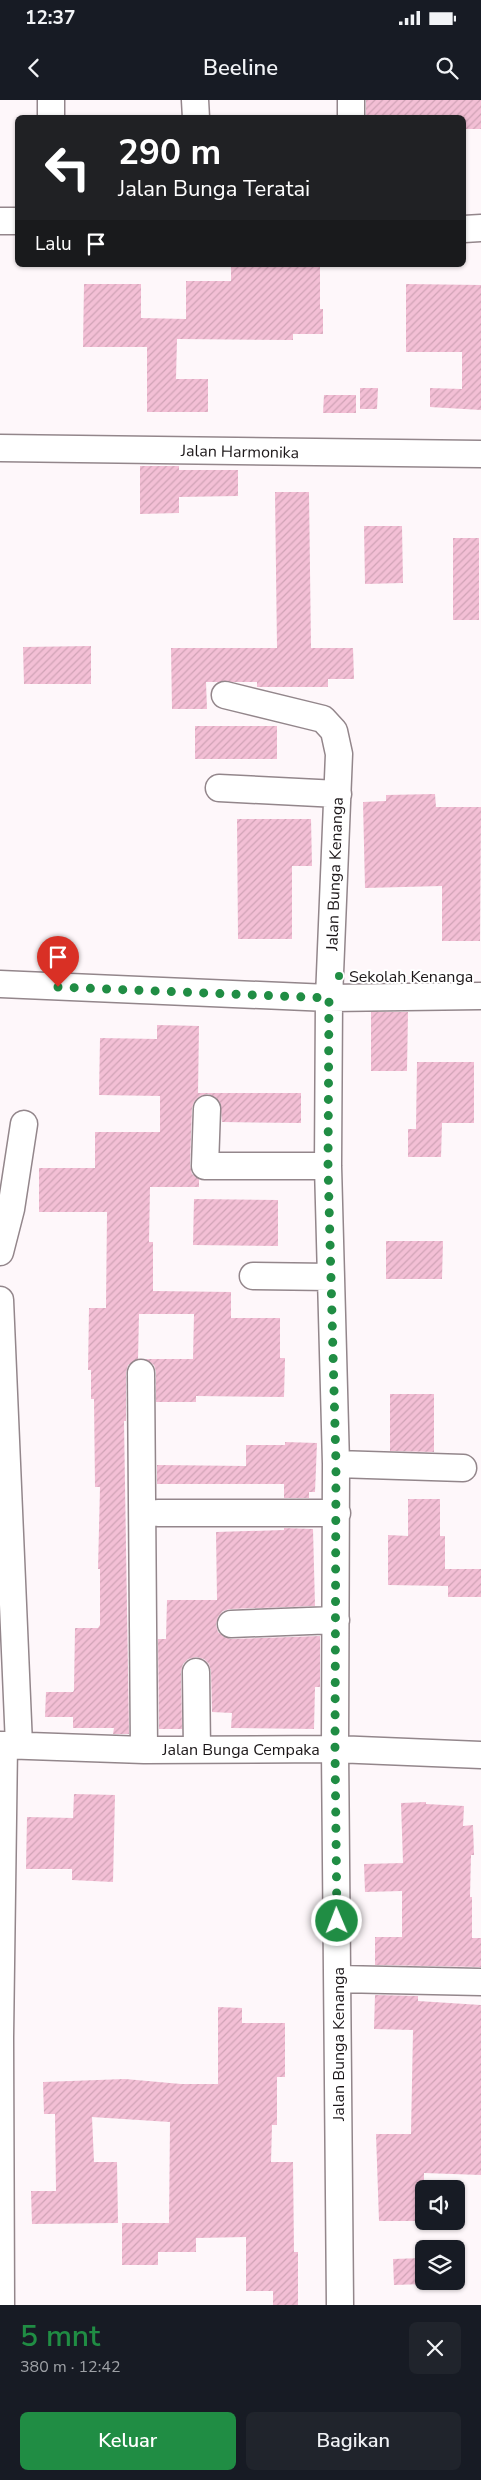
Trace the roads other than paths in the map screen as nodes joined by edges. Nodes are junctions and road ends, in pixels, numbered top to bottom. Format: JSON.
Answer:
{"nodes":[{"id":1,"x":51,"y":100,"type":"edge"},
{"id":2,"x":195,"y":100,"type":"edge"},
{"id":3,"x":351,"y":100,"type":"edge"},
{"id":4,"x":51,"y":115,"type":"edge"},
{"id":5,"x":196,"y":115,"type":"edge"},
{"id":6,"x":351,"y":115,"type":"edge"},
{"id":7,"x":0,"y":221,"type":"edge"},
{"id":8,"x":15,"y":221,"type":"edge"},
{"id":9,"x":481,"y":228,"type":"edge"},
{"id":10,"x":466,"y":229,"type":"edge"},
{"id":11,"x":0,"y":448,"type":"edge"},
{"id":12,"x":481,"y":454,"type":"edge"},
{"id":13,"x":226,"y":695,"type":"dead end"},
{"id":14,"x":219,"y":788,"type":"dead end"},
{"id":15,"x":338,"y":794,"type":"junction"},
{"id":16,"x":0,"y":984,"type":"edge"},
{"id":17,"x":481,"y":996,"type":"edge"},
{"id":18,"x":329,"y":998,"type":"junction"},
{"id":19,"x":207,"y":1109,"type":"dead end"},
{"id":20,"x":24,"y":1124,"type":"dead end"},
{"id":21,"x":328,"y":1166,"type":"junction"},
{"id":22,"x":0,"y":1252,"type":"edge"},
{"id":23,"x":253,"y":1276,"type":"dead end"},
{"id":24,"x":331,"y":1277,"type":"junction"},
{"id":25,"x":0,"y":1300,"type":"edge"},
{"id":26,"x":141,"y":1373,"type":"dead end"},
{"id":27,"x":336,"y":1464,"type":"junction"},
{"id":28,"x":463,"y":1468,"type":"dead end"},
{"id":29,"x":158,"y":1513,"type":"dead end"},
{"id":30,"x":337,"y":1513,"type":"junction"},
{"id":31,"x":336,"y":1620,"type":"junction"},
{"id":32,"x":231,"y":1624,"type":"dead end"},
{"id":33,"x":196,"y":1672,"type":"dead end"},
{"id":34,"x":8,"y":1745,"type":"edge"},
{"id":35,"x":335,"y":1749,"type":"junction"},
{"id":36,"x":144,"y":1750,"type":"junction"},
{"id":37,"x":197,"y":1750,"type":"junction"},
{"id":38,"x":481,"y":1755,"type":"edge"},
{"id":39,"x":338,"y":1979,"type":"junction"},
{"id":40,"x":481,"y":1982,"type":"edge"},
{"id":41,"x":1,"y":2305,"type":"edge"},
{"id":42,"x":340,"y":2305,"type":"edge"}],
"edges":[{"from":1,"to":4,"type":"street"},
{"from":2,"to":5,"type":"street"},
{"from":3,"to":6,"type":"street"},
{"from":7,"to":8,"type":"street"},
{"from":9,"to":10,"type":"street"},
{"from":11,"to":12,"type":"street","name":"Jalan Harmonika"},
{"from":13,"to":15,"type":"street","name":"Jalan Bunga Kenanga"},
{"from":14,"to":15,"type":"street"},
{"from":15,"to":18,"type":"street","name":"Jalan Bunga Kenanga"},
{"from":16,"to":18,"type":"street"},
{"from":17,"to":18,"type":"street"},
{"from":18,"to":21,"type":"street","name":"Jalan Bunga Kenanga"},
{"from":19,"to":21,"type":"street"},
{"from":20,"to":22,"type":"street"},
{"from":21,"to":24,"type":"street","name":"Jalan Bunga Kenanga"},
{"from":23,"to":24,"type":"street"},
{"from":24,"to":27,"type":"street","name":"Jalan Bunga Kenanga"},
{"from":25,"to":34,"type":"street"},
{"from":26,"to":36,"type":"street"},
{"from":27,"to":28,"type":"street"},
{"from":27,"to":30,"type":"street","name":"Jalan Bunga Kenanga"},
{"from":29,"to":30,"type":"street"},
{"from":30,"to":31,"type":"street","name":"Jalan Bunga Kenanga"},
{"from":31,"to":32,"type":"street"},
{"from":31,"to":35,"type":"street","name":"Jalan Bunga Kenanga"},
{"from":33,"to":37,"type":"street"},
{"from":34,"to":36,"type":"street","name":"Jalan Bunga Cempaka"},
{"from":34,"to":41,"type":"street"},
{"from":35,"to":37,"type":"street","name":"Jalan Bunga Cempaka"},
{"from":35,"to":38,"type":"street","name":"Jalan Bunga Cempaka"},
{"from":35,"to":39,"type":"street","name":"Jalan Bunga Kenanga"},
{"from":36,"to":37,"type":"street","name":"Jalan Bunga Cempaka"},
{"from":39,"to":40,"type":"street"},
{"from":39,"to":42,"type":"street","name":"Jalan Bunga Kenanga"}]}
